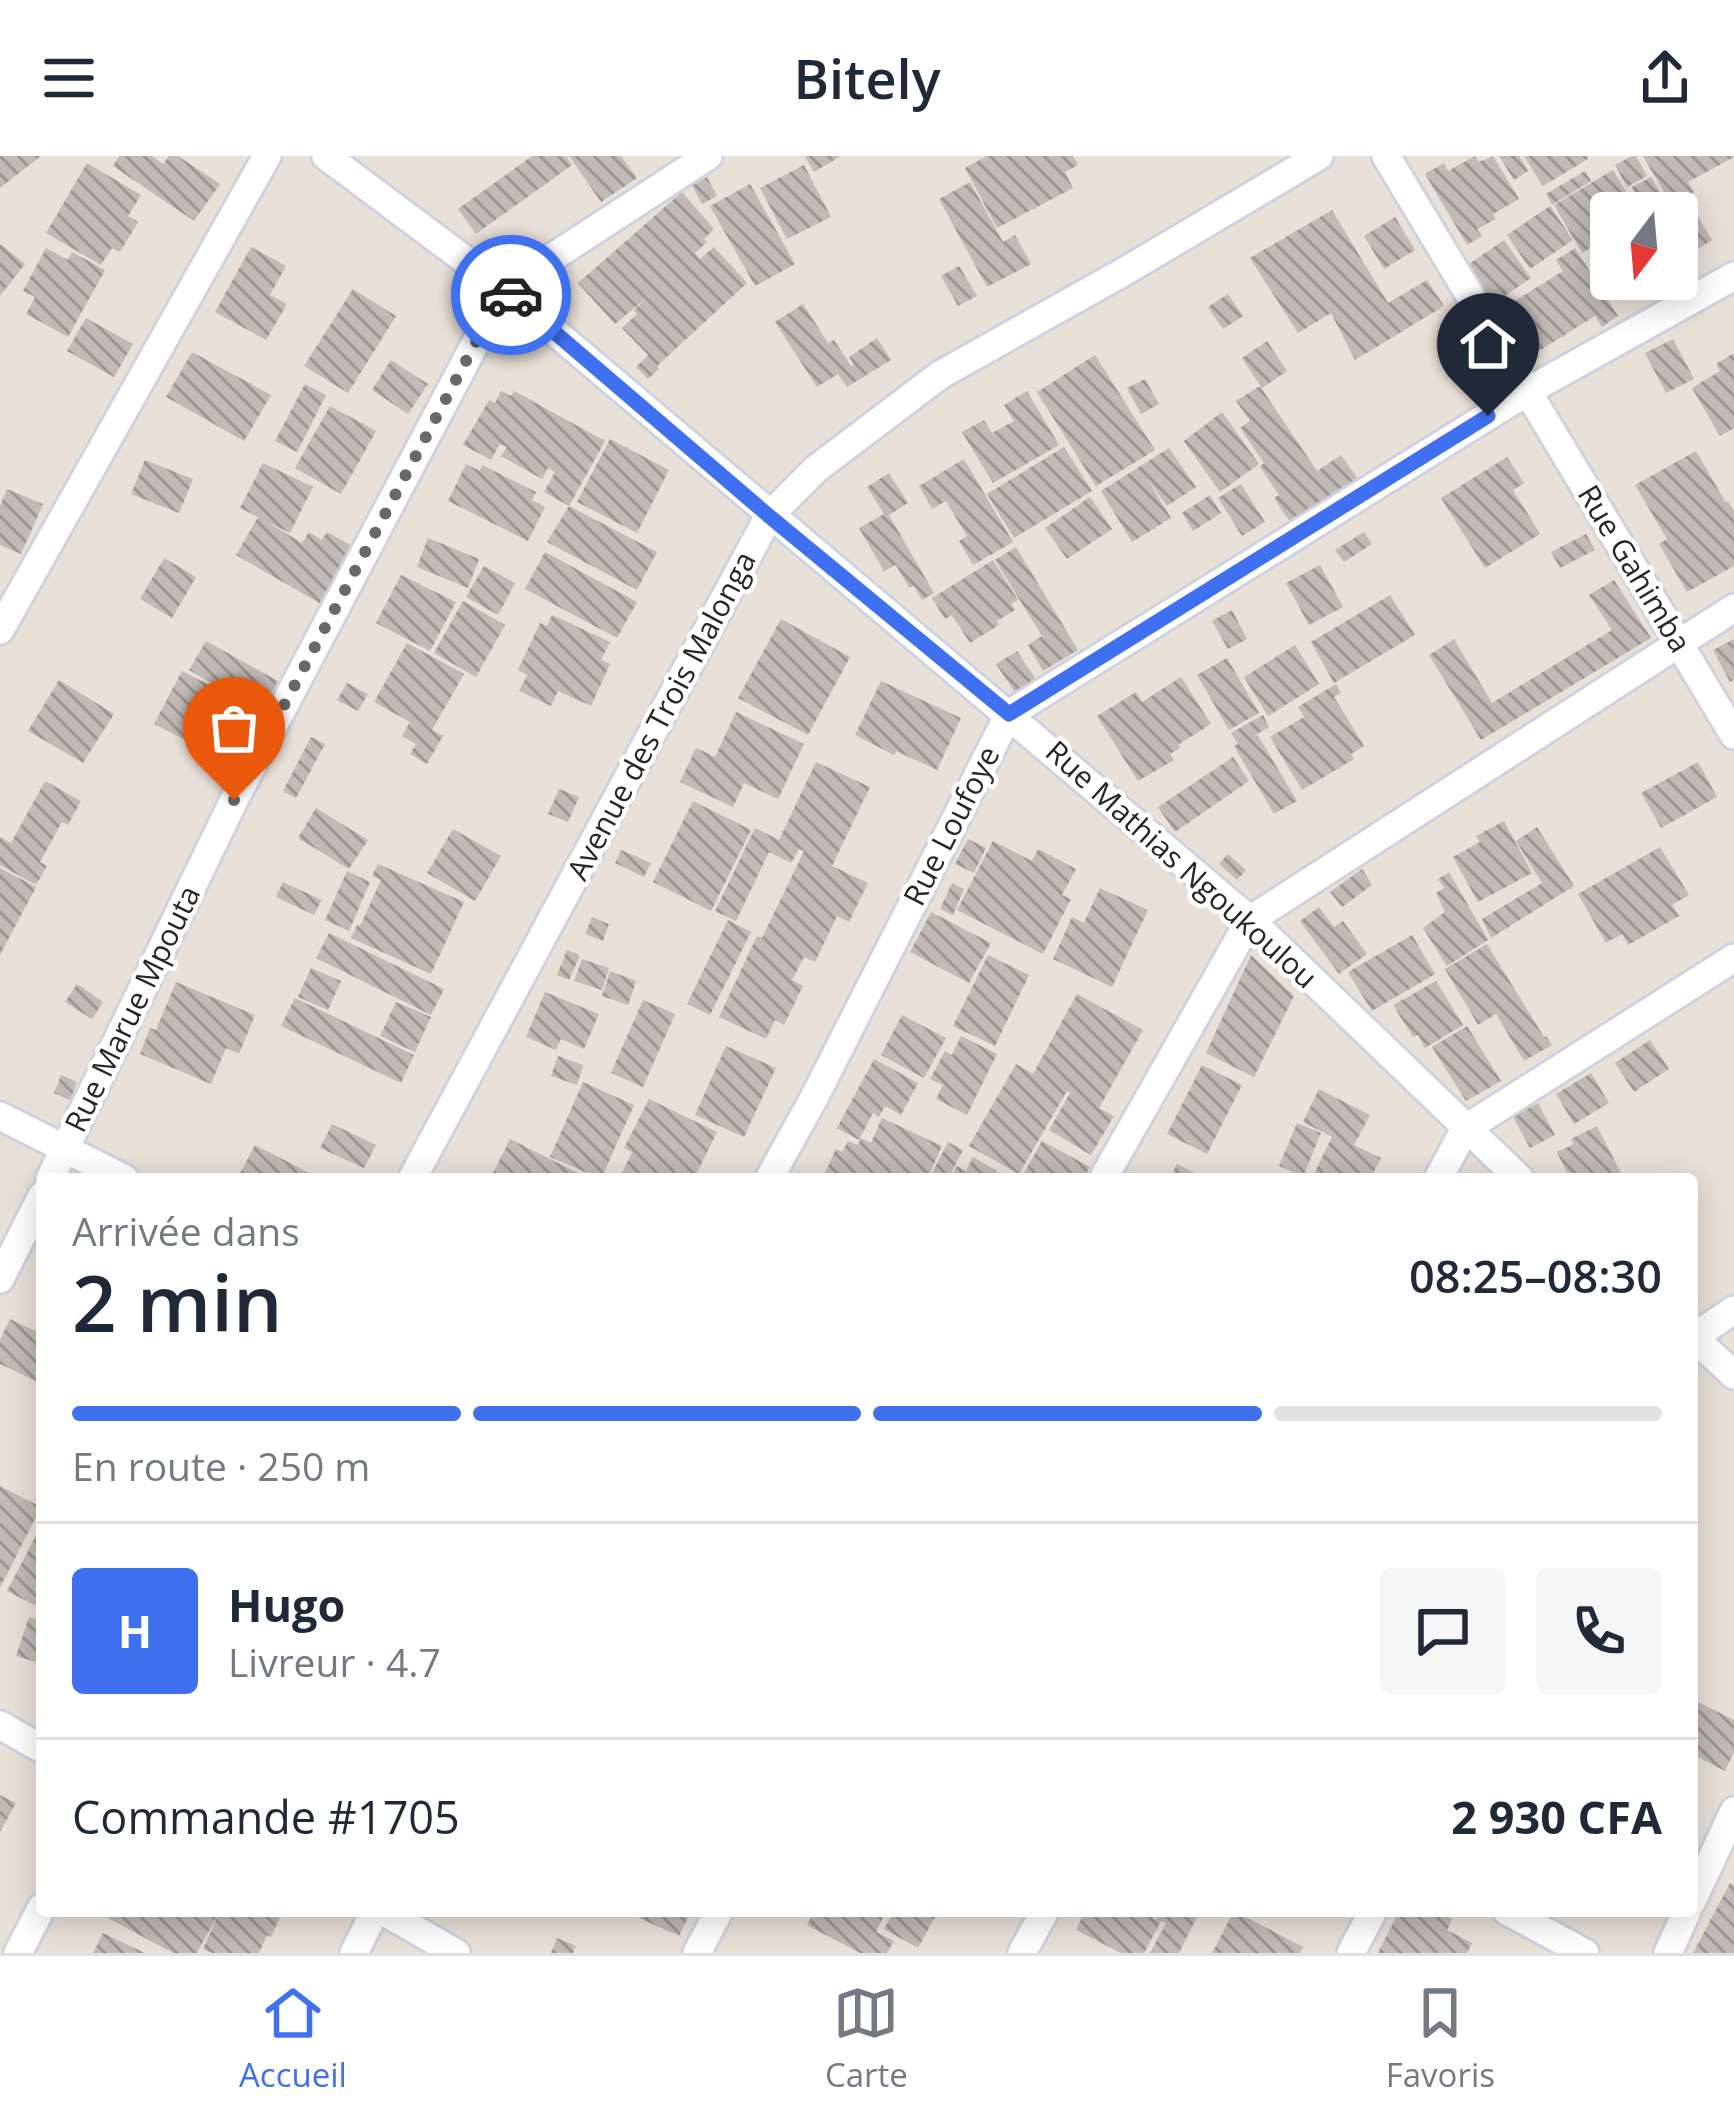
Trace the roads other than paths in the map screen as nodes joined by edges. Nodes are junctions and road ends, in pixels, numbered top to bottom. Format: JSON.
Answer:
{"nodes":[{"id":1,"x":267,"y":156,"type":"edge"},
{"id":2,"x":326,"y":156,"type":"edge"},
{"id":3,"x":708,"y":156,"type":"edge"},
{"id":4,"x":1319,"y":156,"type":"edge"},
{"id":5,"x":1385,"y":156,"type":"edge"},
{"id":6,"x":1734,"y":276,"type":"edge"},
{"id":7,"x":504,"y":289,"type":"junction"},
{"id":8,"x":1528,"y":391,"type":"junction"},
{"id":9,"x":769,"y":516,"type":"junction"},
{"id":10,"x":1734,"y":608,"type":"edge"},
{"id":11,"x":0,"y":630,"type":"edge"},
{"id":12,"x":1677,"y":643,"type":"junction"},
{"id":13,"x":1009,"y":714,"type":"junction"},
{"id":14,"x":1734,"y":735,"type":"edge"},
{"id":15,"x":1250,"y":920,"type":"junction"},
{"id":16,"x":1734,"y":958,"type":"edge"},
{"id":17,"x":0,"y":1116,"type":"edge"},
{"id":18,"x":1465,"y":1129,"type":"junction"},
{"id":19,"x":66,"y":1148,"type":"junction"},
{"id":20,"x":53,"y":1173,"type":"edge"},
{"id":21,"x":114,"y":1173,"type":"edge"},
{"id":22,"x":415,"y":1173,"type":"edge"},
{"id":23,"x":772,"y":1173,"type":"edge"},
{"id":24,"x":1106,"y":1173,"type":"edge"},
{"id":25,"x":1441,"y":1173,"type":"edge"},
{"id":26,"x":1513,"y":1173,"type":"edge"},
{"id":27,"x":36,"y":1208,"type":"edge"},
{"id":28,"x":0,"y":1279,"type":"edge"},
{"id":29,"x":1734,"y":1310,"type":"edge"},
{"id":30,"x":1698,"y":1333,"type":"edge"},
{"id":31,"x":1698,"y":1342,"type":"edge"},
{"id":32,"x":1734,"y":1375,"type":"edge"},
{"id":33,"x":0,"y":1725,"type":"edge"},
{"id":34,"x":36,"y":1746,"type":"edge"},
{"id":35,"x":1734,"y":1810,"type":"edge"},
{"id":36,"x":1698,"y":1888,"type":"edge"},
{"id":37,"x":37,"y":1917,"type":"edge"},
{"id":38,"x":375,"y":1917,"type":"edge"},
{"id":39,"x":390,"y":1917,"type":"edge"},
{"id":40,"x":716,"y":1917,"type":"edge"},
{"id":41,"x":1042,"y":1917,"type":"edge"},
{"id":42,"x":1370,"y":1917,"type":"edge"},
{"id":43,"x":1518,"y":1917,"type":"edge"},
{"id":44,"x":1684,"y":1917,"type":"edge"},
{"id":45,"x":19,"y":1953,"type":"edge"},
{"id":46,"x":354,"y":1953,"type":"edge"},
{"id":47,"x":456,"y":1953,"type":"edge"},
{"id":48,"x":697,"y":1953,"type":"edge"},
{"id":49,"x":1022,"y":1953,"type":"edge"},
{"id":50,"x":1351,"y":1953,"type":"edge"},
{"id":51,"x":1585,"y":1953,"type":"edge"},
{"id":52,"x":1668,"y":1953,"type":"edge"}],
"edges":[{"from":1,"to":11,"type":"street"},
{"from":2,"to":7,"type":"street","name":"Rue Mathias Ngoukoulou"},
{"from":3,"to":7,"type":"street","name":"Rue Marue Mpouta"},
{"from":4,"to":9,"type":"street","name":"Avenue des Trois Malonga"},
{"from":5,"to":8,"type":"street","name":"Rue Gahimba"},
{"from":6,"to":8,"type":"street","name":"Rue Loufoye"},
{"from":7,"to":9,"type":"street","name":"Rue Mathias Ngoukoulou"},
{"from":7,"to":19,"type":"street","name":"Rue Marue Mpouta"},
{"from":8,"to":12,"type":"street","name":"Rue Gahimba"},
{"from":8,"to":13,"type":"street","name":"Rue Loufoye"},
{"from":9,"to":13,"type":"street","name":"Rue Mathias Ngoukoulou"},
{"from":9,"to":22,"type":"street","name":"Avenue des Trois Malonga"},
{"from":10,"to":12,"type":"street"},
{"from":12,"to":14,"type":"street","name":"Rue Gahimba"},
{"from":12,"to":15,"type":"street"},
{"from":13,"to":15,"type":"street","name":"Rue Mathias Ngoukoulou"},
{"from":13,"to":23,"type":"street","name":"Rue Loufoye"},
{"from":15,"to":18,"type":"street","name":"Rue Mathias Ngoukoulou"},
{"from":15,"to":24,"type":"street"},
{"from":16,"to":18,"type":"street"},
{"from":17,"to":19,"type":"street"},
{"from":18,"to":25,"type":"street"},
{"from":18,"to":26,"type":"street","name":"Rue Mathias Ngoukoulou"},
{"from":19,"to":20,"type":"street","name":"Rue Marue Mpouta"},
{"from":19,"to":21,"type":"street"},
{"from":27,"to":28,"type":"street"},
{"from":29,"to":30,"type":"street"},
{"from":31,"to":32,"type":"street"},
{"from":33,"to":34,"type":"street"},
{"from":35,"to":36,"type":"street"},
{"from":37,"to":45,"type":"street"},
{"from":38,"to":46,"type":"street"},
{"from":39,"to":47,"type":"street"},
{"from":40,"to":48,"type":"street"},
{"from":41,"to":49,"type":"street"},
{"from":42,"to":50,"type":"street"},
{"from":43,"to":51,"type":"street"},
{"from":44,"to":52,"type":"street"}]}
